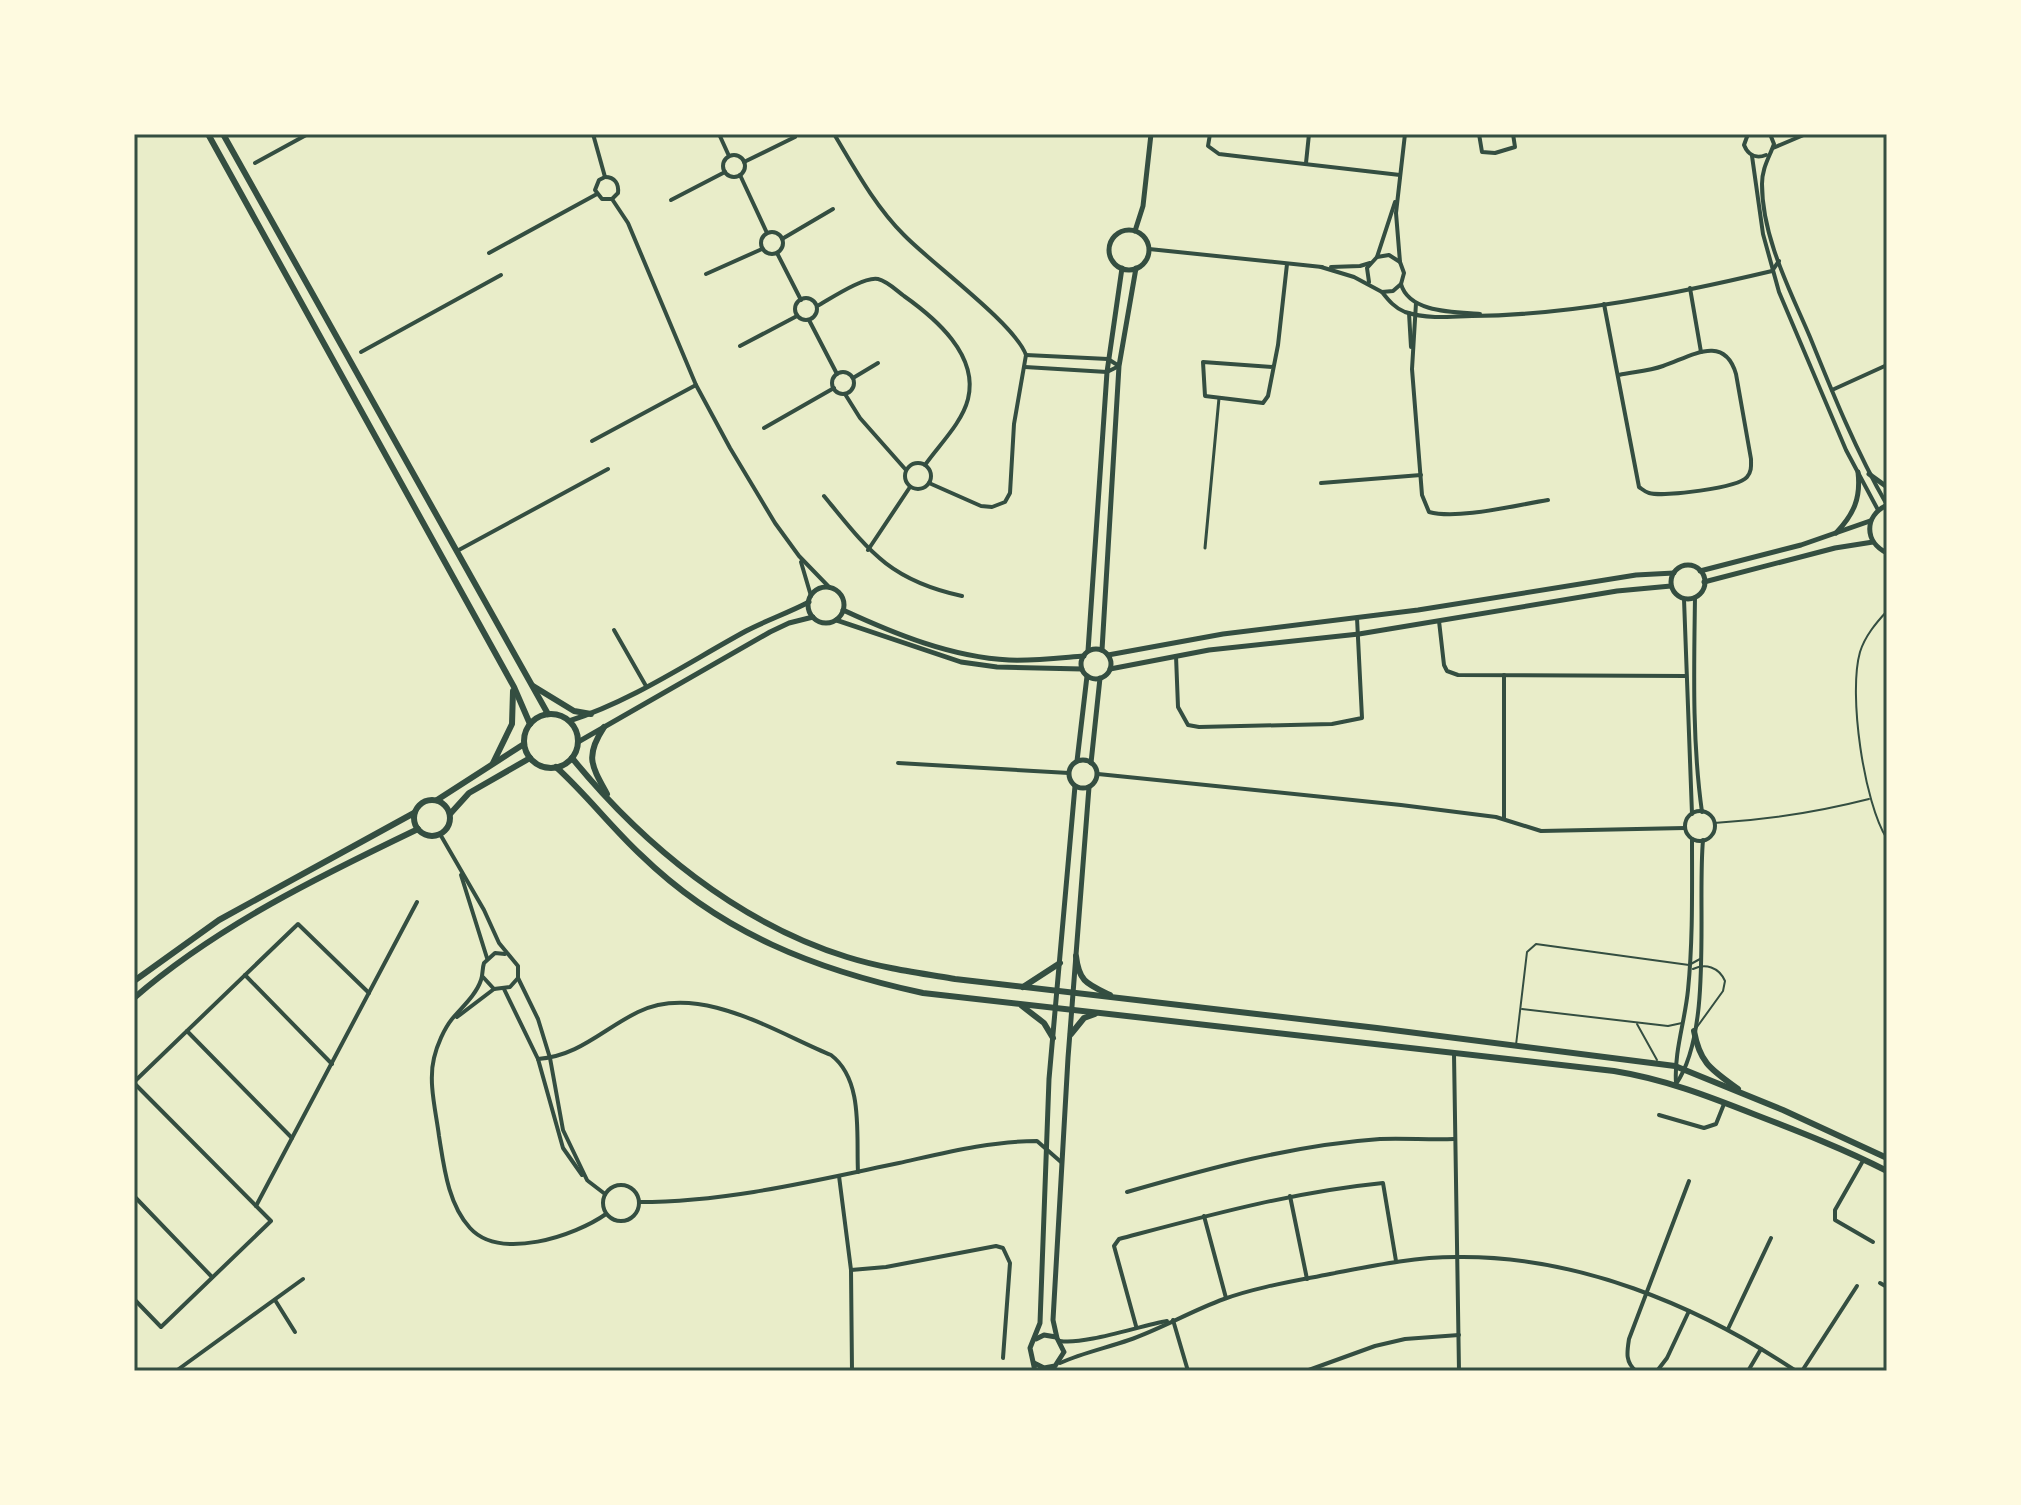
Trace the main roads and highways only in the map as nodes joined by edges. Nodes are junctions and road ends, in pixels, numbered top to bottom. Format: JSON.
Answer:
{"nodes":[{"id":1,"x":208,"y":134,"type":"edge"},
{"id":2,"x":223,"y":134,"type":"edge"},
{"id":3,"x":533,"y":686,"type":"junction"},
{"id":4,"x":514,"y":687,"type":"junction"},
{"id":5,"x":548,"y":714,"type":"junction"},
{"id":6,"x":591,"y":714,"type":"road end"},
{"id":7,"x":530,"y":724,"type":"junction"},
{"id":8,"x":604,"y":727,"type":"road end"},
{"id":9,"x":524,"y":744,"type":"junction"},
{"id":10,"x":530,"y":758,"type":"junction"},
{"id":11,"x":572,"y":758,"type":"junction"},
{"id":12,"x":492,"y":765,"type":"junction"},
{"id":13,"x":556,"y":767,"type":"junction"},
{"id":14,"x":437,"y":800,"type":"junction"},
{"id":15,"x":611,"y":801,"type":"junction"},
{"id":16,"x":414,"y":813,"type":"junction"},
{"id":17,"x":450,"y":814,"type":"junction"},
{"id":18,"x":418,"y":829,"type":"junction"},
{"id":19,"x":1076,"y":956,"type":"road end"},
{"id":20,"x":1060,"y":963,"type":"road end"},
{"id":21,"x":134,"y":981,"type":"edge"},
{"id":22,"x":1023,"y":987,"type":"junction"},
{"id":23,"x":134,"y":998,"type":"edge"},
{"id":24,"x":1117,"y":998,"type":"junction"},
{"id":25,"x":1019,"y":1004,"type":"junction"},
{"id":26,"x":1097,"y":1013,"type":"junction"},
{"id":27,"x":1694,"y":1031,"type":"road end"},
{"id":28,"x":1071,"y":1034,"type":"road end"},
{"id":29,"x":1053,"y":1038,"type":"road end"},
{"id":30,"x":1747,"y":1096,"type":"junction"},
{"id":31,"x":1887,"y":1158,"type":"edge"},
{"id":32,"x":1887,"y":1171,"type":"edge"}],
"edges":[{"from":1,"to":4,"type":"main road"},
{"from":2,"to":3,"type":"main road"},
{"from":3,"to":5,"type":"main road"},
{"from":3,"to":6,"type":"main road"},
{"from":4,"to":7,"type":"main road"},
{"from":4,"to":12,"type":"main road"},
{"from":5,"to":7,"type":"main road"},
{"from":5,"to":11,"type":"main road"},
{"from":7,"to":9,"type":"main road"},
{"from":8,"to":15,"type":"main road"},
{"from":9,"to":10,"type":"main road"},
{"from":9,"to":12,"type":"main road"},
{"from":10,"to":13,"type":"main road"},
{"from":10,"to":17,"type":"main road"},
{"from":11,"to":13,"type":"main road"},
{"from":11,"to":15,"type":"main road"},
{"from":12,"to":14,"type":"main road"},
{"from":13,"to":25,"type":"main road"},
{"from":14,"to":16,"type":"main road"},
{"from":14,"to":17,"type":"main road"},
{"from":15,"to":22,"type":"main road"},
{"from":16,"to":18,"type":"main road"},
{"from":16,"to":21,"type":"main road"},
{"from":17,"to":18,"type":"main road"},
{"from":18,"to":23,"type":"main road"},
{"from":19,"to":24,"type":"main road"},
{"from":20,"to":22,"type":"main road"},
{"from":22,"to":24,"type":"main road"},
{"from":24,"to":30,"type":"main road"},
{"from":25,"to":26,"type":"main road"},
{"from":25,"to":29,"type":"main road"},
{"from":26,"to":28,"type":"main road"},
{"from":26,"to":32,"type":"main road"},
{"from":27,"to":30,"type":"main road"},
{"from":30,"to":31,"type":"main road"}]}
